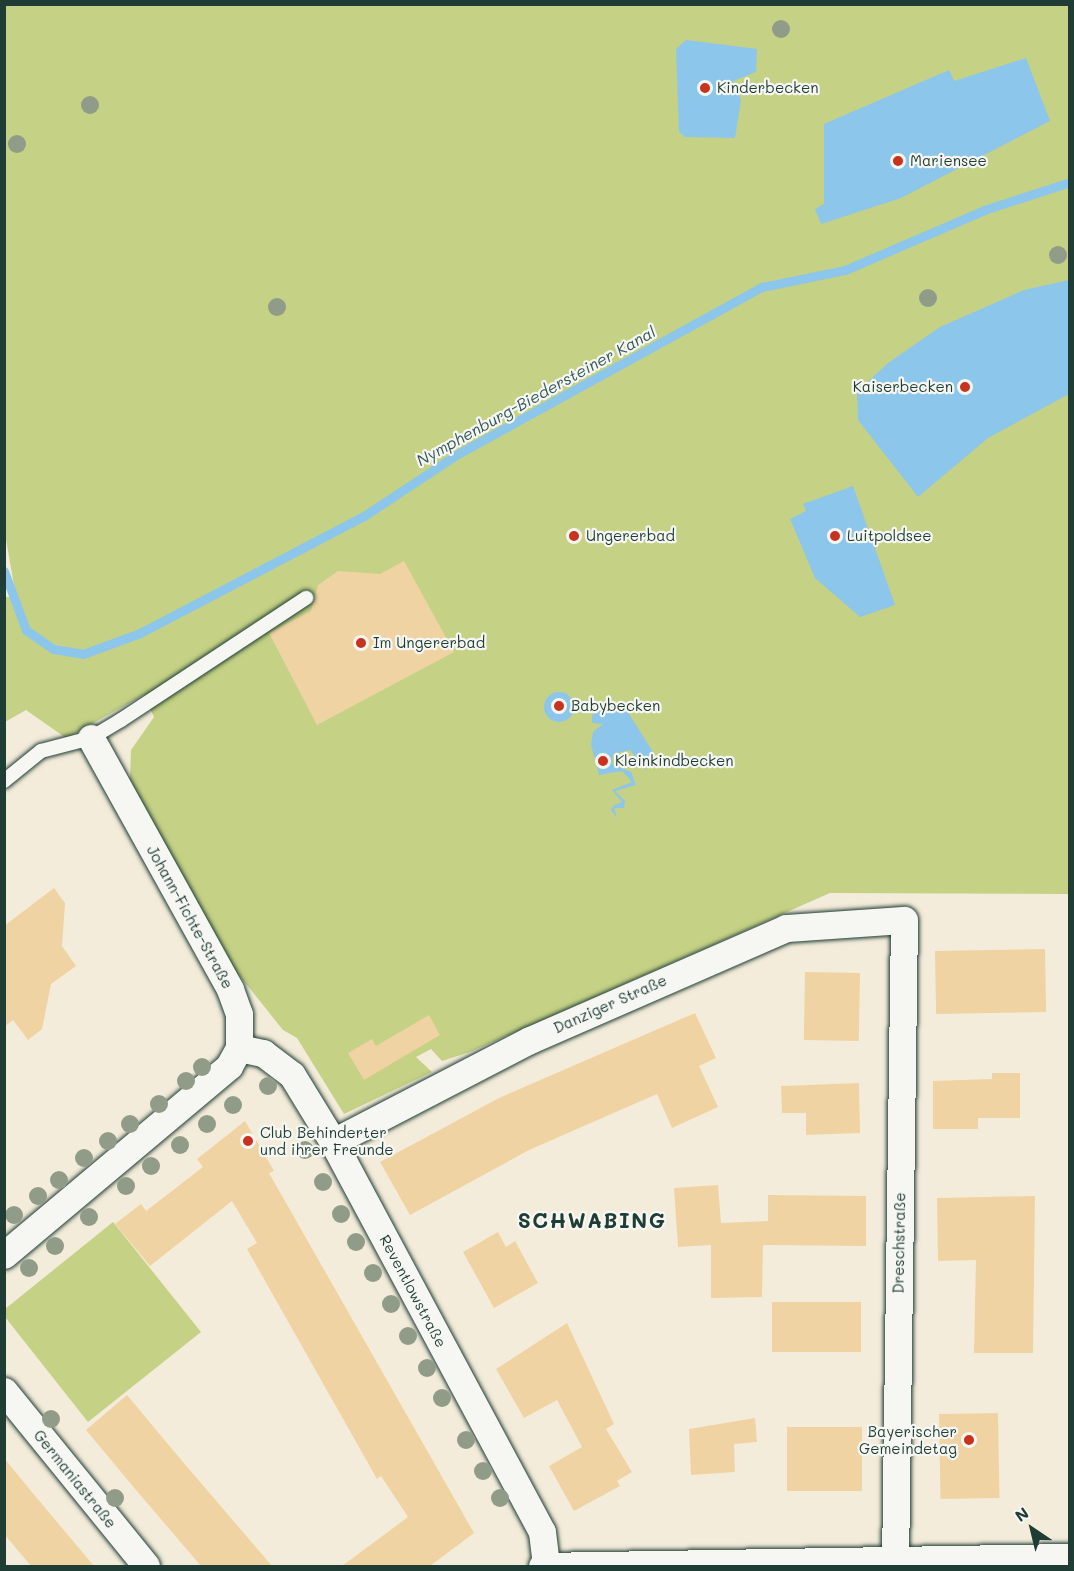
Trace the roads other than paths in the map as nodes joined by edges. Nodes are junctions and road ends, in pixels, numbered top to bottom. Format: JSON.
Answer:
{"nodes":[{"id":1,"x":306,"y":598,"type":"dead end"},
{"id":2,"x":91,"y":738,"type":"junction"},
{"id":3,"x":4,"y":781,"type":"edge"},
{"id":4,"x":904,"y":920,"type":"joint"},
{"id":5,"x":239,"y":1048,"type":"junction"},
{"id":6,"x":333,"y":1142,"type":"junction"},
{"id":7,"x":4,"y":1254,"type":"edge"},
{"id":8,"x":4,"y":1391,"type":"edge"},
{"id":9,"x":1070,"y":1557,"type":"edge"},
{"id":10,"x":895,"y":1562,"type":"edge"},
{"id":11,"x":146,"y":1566,"type":"edge"},
{"id":12,"x":544,"y":1566,"type":"edge"}],
"edges":[{"from":1,"to":2,"type":"lane"},
{"from":2,"to":3,"type":"lane"},
{"from":2,"to":5,"type":"street","name":"Johann-Fichte-Straße"},
{"from":4,"to":6,"type":"street","name":"Danziger Straße"},
{"from":4,"to":10,"type":"street","name":"Dreschstraße"},
{"from":5,"to":6,"type":"street","name":"Reventlowstraße"},
{"from":5,"to":7,"type":"street"},
{"from":6,"to":12,"type":"street","name":"Reventlowstraße"},
{"from":8,"to":11,"type":"street","name":"Germaniastraße"},
{"from":9,"to":10,"type":"street"},
{"from":10,"to":12,"type":"street"}]}
